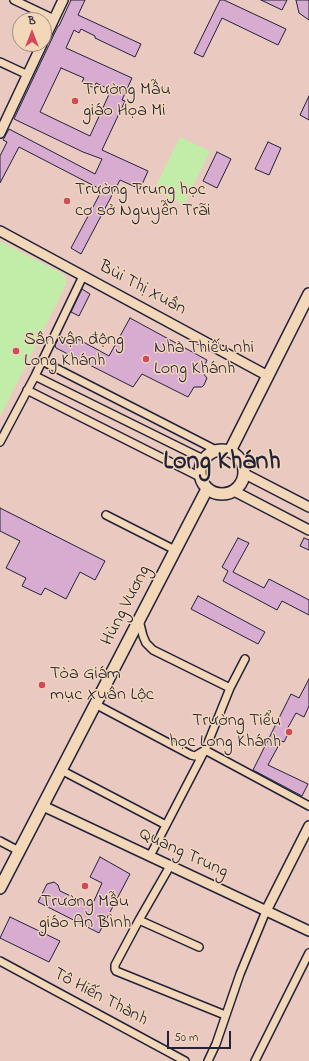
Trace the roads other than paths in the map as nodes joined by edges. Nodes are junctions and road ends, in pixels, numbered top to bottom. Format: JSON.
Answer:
{"nodes":[{"id":1,"x":14,"y":0,"type":"edge"},
{"id":2,"x":63,"y":0,"type":"edge"},
{"id":3,"x":54,"y":19,"type":"junction"},
{"id":4,"x":52,"y":23,"type":"edge"},
{"id":5,"x":38,"y":52,"type":"edge"},
{"id":6,"x":0,"y":62,"type":"edge"},
{"id":7,"x":28,"y":75,"type":"junction"},
{"id":8,"x":0,"y":133,"type":"edge"},
{"id":9,"x":0,"y":231,"type":"edge"},
{"id":10,"x":83,"y":276,"type":"junction"},
{"id":11,"x":309,"y":294,"type":"edge"},
{"id":12,"x":42,"y":361,"type":"junction"},
{"id":13,"x":35,"y":376,"type":"junction"},
{"id":14,"x":268,"y":376,"type":"junction"},
{"id":15,"x":27,"y":390,"type":"junction"},
{"id":16,"x":0,"y":442,"type":"edge"},
{"id":17,"x":216,"y":450,"type":"junction"},
{"id":18,"x":230,"y":451,"type":"junction"},
{"id":19,"x":204,"y":459,"type":"junction"},
{"id":20,"x":245,"y":474,"type":"junction"},
{"id":21,"x":200,"y":477,"type":"junction"},
{"id":22,"x":207,"y":489,"type":"junction"},
{"id":23,"x":234,"y":491,"type":"junction"},
{"id":24,"x":309,"y":507,"type":"edge"},
{"id":25,"x":106,"y":515,"type":"dead end"},
{"id":26,"x":309,"y":530,"type":"edge"},
{"id":27,"x":175,"y":550,"type":"junction"},
{"id":28,"x":139,"y":620,"type":"junction"},
{"id":29,"x":245,"y":659,"type":"dead end"},
{"id":30,"x":230,"y":688,"type":"junction"},
{"id":31,"x":96,"y":704,"type":"junction"},
{"id":32,"x":205,"y":750,"type":"junction"},
{"id":33,"x":61,"y":770,"type":"junction"},
{"id":34,"x":43,"y":806,"type":"junction"},
{"id":35,"x":309,"y":806,"type":"edge"},
{"id":36,"x":166,"y":824,"type":"junction"},
{"id":37,"x":308,"y":830,"type":"edge"},
{"id":38,"x":0,"y":840,"type":"edge"},
{"id":39,"x":19,"y":851,"type":"junction"},
{"id":40,"x":150,"y":856,"type":"junction"},
{"id":41,"x":170,"y":866,"type":"junction"},
{"id":42,"x":0,"y":888,"type":"edge"},
{"id":43,"x":266,"y":911,"type":"junction"},
{"id":44,"x":139,"y":920,"type":"junction"},
{"id":45,"x":309,"y":931,"type":"edge"},
{"id":46,"x":199,"y":947,"type":"dead end"},
{"id":47,"x":309,"y":953,"type":"edge"},
{"id":48,"x":0,"y":961,"type":"edge"},
{"id":49,"x":225,"y":1015,"type":"junction"},
{"id":50,"x":185,"y":1061,"type":"edge"},
{"id":51,"x":208,"y":1061,"type":"edge"},
{"id":52,"x":255,"y":1061,"type":"edge"}],
"edges":[{"from":1,"to":3,"type":"street"},
{"from":2,"to":3,"type":"street"},
{"from":3,"to":4,"type":"street"},
{"from":5,"to":7,"type":"street"},
{"from":6,"to":7,"type":"street"},
{"from":7,"to":8,"type":"street"},
{"from":9,"to":10,"type":"street","name":"Bùi Thị Xuân"},
{"from":10,"to":12,"type":"street"},
{"from":10,"to":14,"type":"street","name":"Bùi Thị Xuân"},
{"from":11,"to":14,"type":"main road"},
{"from":12,"to":13,"type":"street"},
{"from":12,"to":17,"type":"street"},
{"from":13,"to":15,"type":"street"},
{"from":13,"to":19,"type":"street"},
{"from":14,"to":18,"type":"main road"},
{"from":15,"to":16,"type":"street"},
{"from":15,"to":21,"type":"street"},
{"from":17,"to":18,"type":"main road"},
{"from":17,"to":19,"type":"main road"},
{"from":18,"to":20,"type":"main road"},
{"from":19,"to":21,"type":"main road"},
{"from":20,"to":23,"type":"main road"},
{"from":20,"to":24,"type":"street"},
{"from":21,"to":22,"type":"main road"},
{"from":22,"to":23,"type":"main road"},
{"from":22,"to":27,"type":"main road","name":"Hùng Vương"},
{"from":23,"to":26,"type":"street"},
{"from":25,"to":27,"type":"street"},
{"from":27,"to":28,"type":"main road","name":"Hùng Vương"},
{"from":28,"to":30,"type":"street"},
{"from":28,"to":31,"type":"main road","name":"Hùng Vương"},
{"from":29,"to":30,"type":"street"},
{"from":30,"to":32,"type":"street"},
{"from":31,"to":32,"type":"street"},
{"from":31,"to":33,"type":"main road","name":"Hùng Vương"},
{"from":32,"to":35,"type":"street"},
{"from":32,"to":36,"type":"street"},
{"from":33,"to":34,"type":"main road","name":"Hùng Vương"},
{"from":33,"to":36,"type":"street"},
{"from":34,"to":39,"type":"main road","name":"Hùng Vương"},
{"from":34,"to":40,"type":"street","name":"Quang Trung"},
{"from":36,"to":40,"type":"street"},
{"from":37,"to":43,"type":"street"},
{"from":38,"to":39,"type":"street"},
{"from":39,"to":42,"type":"main road","name":"Hùng Vương"},
{"from":40,"to":41,"type":"street","name":"Quang Trung"},
{"from":41,"to":43,"type":"street","name":"Quang Trung"},
{"from":41,"to":44,"type":"street"},
{"from":43,"to":45,"type":"street","name":"Quang Trung"},
{"from":43,"to":49,"type":"street"},
{"from":44,"to":46,"type":"street"},
{"from":44,"to":49,"type":"street"},
{"from":47,"to":52,"type":"street"},
{"from":48,"to":50,"type":"street","name":"Tô Hiến Thành"},
{"from":49,"to":51,"type":"street"}]}
